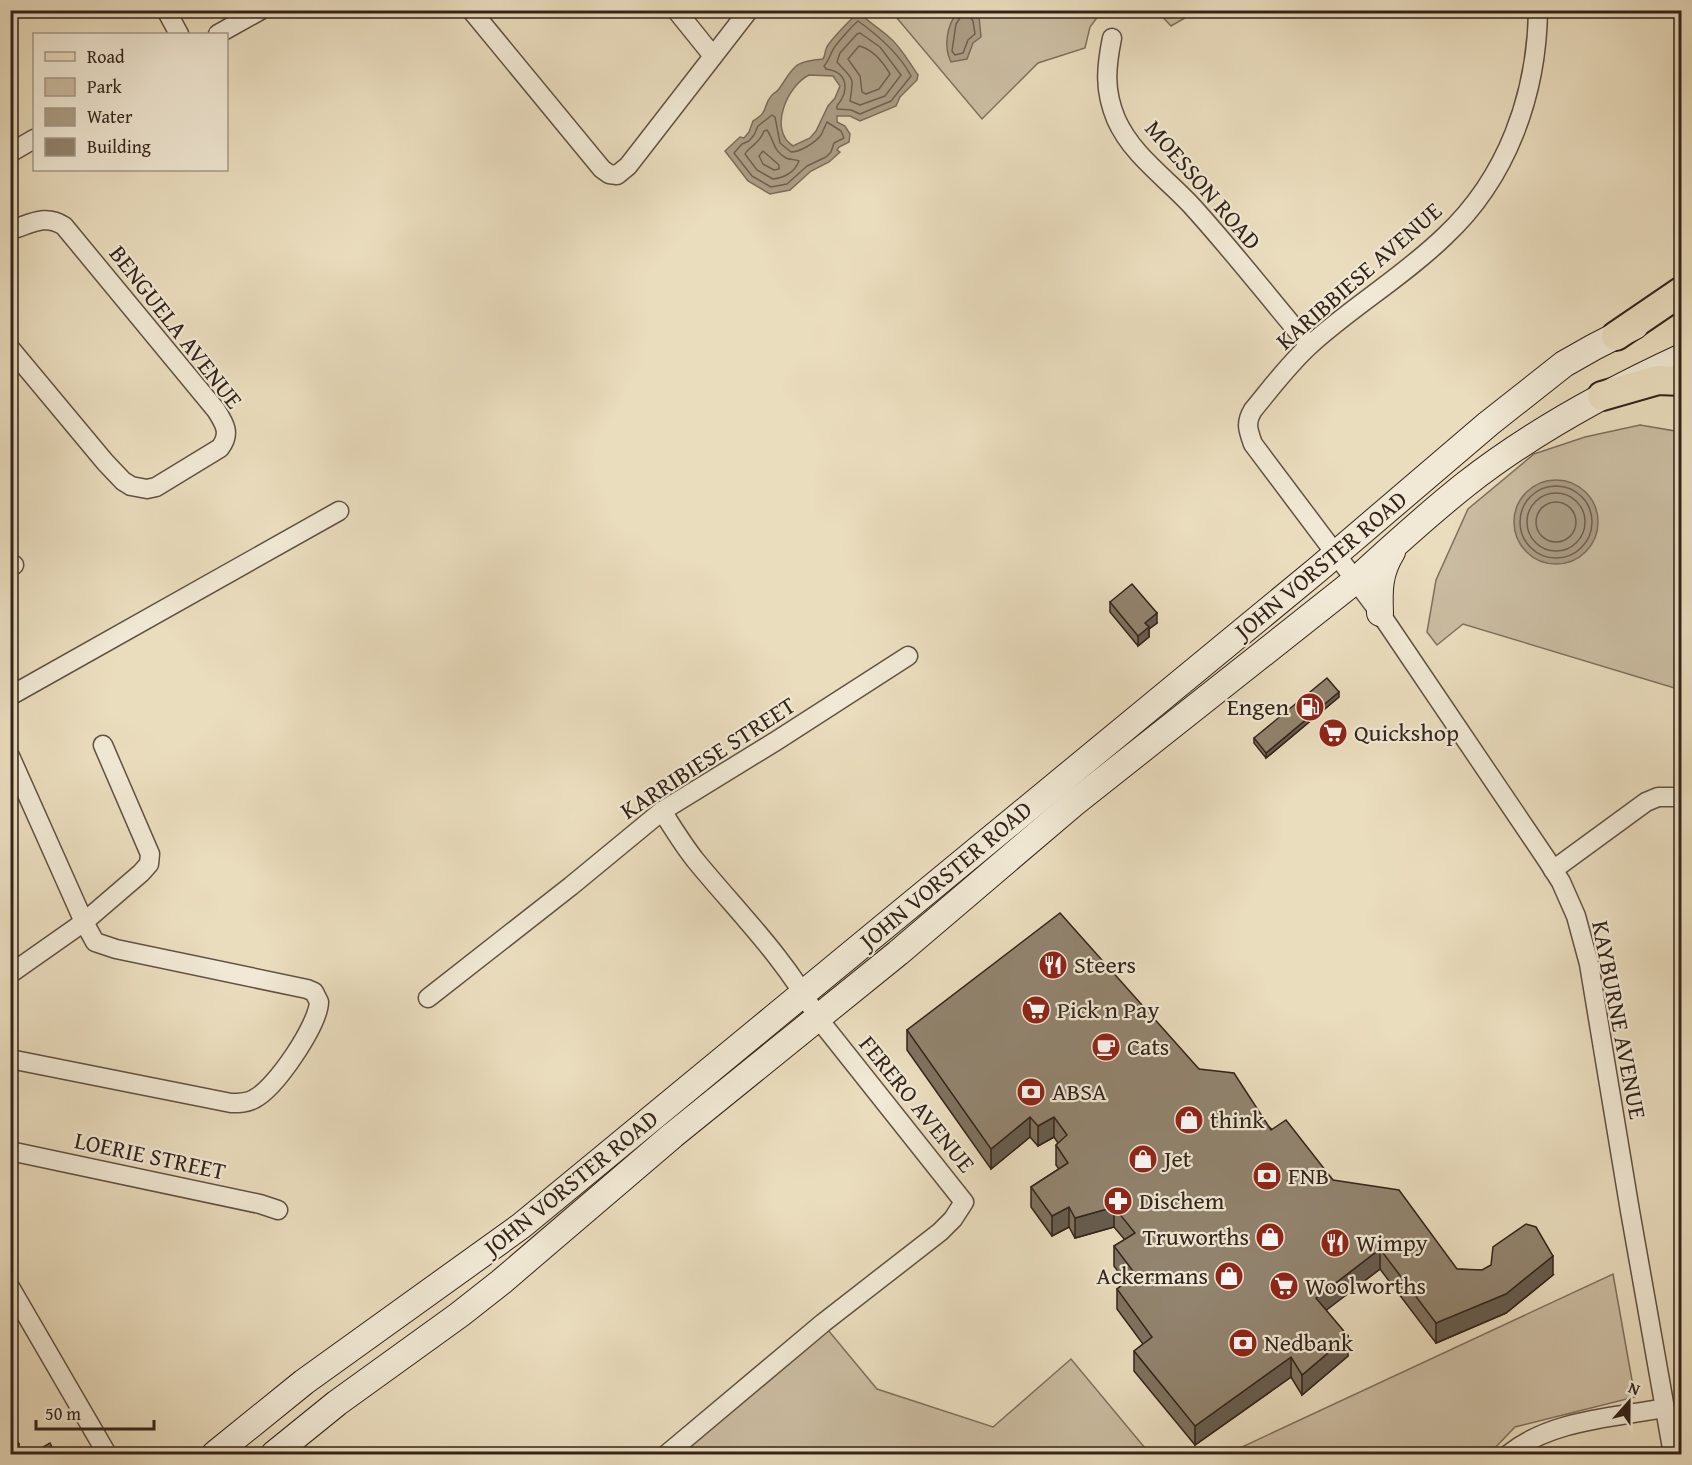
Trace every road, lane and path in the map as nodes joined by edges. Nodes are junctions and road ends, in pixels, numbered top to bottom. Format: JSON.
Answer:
{"nodes":[{"id":1,"x":166,"y":10,"type":"edge"},
{"id":2,"x":261,"y":10,"type":"edge"},
{"id":3,"x":471,"y":10,"type":"edge"},
{"id":4,"x":676,"y":10,"type":"edge"},
{"id":5,"x":749,"y":10,"type":"edge"},
{"id":6,"x":1538,"y":10,"type":"edge"},
{"id":7,"x":178,"y":33,"type":"edge"},
{"id":8,"x":220,"y":33,"type":"edge"},
{"id":9,"x":1112,"y":38,"type":"dead end"},
{"id":10,"x":713,"y":56,"type":"junction"},
{"id":11,"x":33,"y":140,"type":"edge"},
{"id":12,"x":10,"y":153,"type":"edge"},
{"id":13,"x":13,"y":226,"type":"edge"},
{"id":14,"x":1682,"y":291,"type":"edge"},
{"id":15,"x":1682,"y":304,"type":"edge"},
{"id":16,"x":1616,"y":336,"type":"junction"},
{"id":17,"x":1309,"y":345,"type":"junction"},
{"id":18,"x":10,"y":348,"type":"edge"},
{"id":19,"x":1682,"y":357,"type":"edge"},
{"id":20,"x":1682,"y":381,"type":"edge"},
{"id":21,"x":1602,"y":396,"type":"junction"},
{"id":22,"x":339,"y":511,"type":"dead end"},
{"id":23,"x":1400,"y":539,"type":"junction"},
{"id":24,"x":1337,"y":553,"type":"junction"},
{"id":25,"x":1356,"y":580,"type":"junction"},
{"id":26,"x":1380,"y":613,"type":"junction"},
{"id":27,"x":908,"y":656,"type":"dead end"},
{"id":28,"x":10,"y":696,"type":"edge"},
{"id":29,"x":103,"y":744,"type":"dead end"},
{"id":30,"x":10,"y":756,"type":"edge"},
{"id":31,"x":1682,"y":797,"type":"edge"},
{"id":32,"x":662,"y":811,"type":"junction"},
{"id":33,"x":1553,"y":870,"type":"junction"},
{"id":34,"x":84,"y":922,"type":"junction"},
{"id":35,"x":10,"y":974,"type":"edge"},
{"id":36,"x":804,"y":993,"type":"junction"},
{"id":37,"x":428,"y":998,"type":"dead end"},
{"id":38,"x":817,"y":1017,"type":"junction"},
{"id":39,"x":10,"y":1059,"type":"edge"},
{"id":40,"x":10,"y":1151,"type":"edge"},
{"id":41,"x":278,"y":1210,"type":"dead end"},
{"id":42,"x":10,"y":1287,"type":"edge"},
{"id":43,"x":1664,"y":1408,"type":"junction"},
{"id":44,"x":107,"y":1455,"type":"edge"},
{"id":45,"x":215,"y":1455,"type":"edge"},
{"id":46,"x":274,"y":1455,"type":"edge"},
{"id":47,"x":667,"y":1455,"type":"edge"},
{"id":48,"x":1509,"y":1455,"type":"edge"},
{"id":49,"x":1673,"y":1455,"type":"edge"}],
"edges":[{"from":1,"to":7,"type":"street"},
{"from":2,"to":8,"type":"street"},
{"from":3,"to":10,"type":"street"},
{"from":4,"to":10,"type":"street"},
{"from":5,"to":10,"type":"street"},
{"from":6,"to":17,"type":"street","name":"KARIBBIESE AVENUE"},
{"from":9,"to":17,"type":"street","name":"MOESSON ROAD"},
{"from":11,"to":12,"type":"street"},
{"from":13,"to":18,"type":"street","name":"BENGUELA AVENUE"},
{"from":14,"to":16,"type":"main road"},
{"from":15,"to":16,"type":"main road","name":"JOHN VORSTER ROAD"},
{"from":16,"to":24,"type":"main road","name":"JOHN VORSTER ROAD"},
{"from":17,"to":24,"type":"street","name":"KARIBBIESE AVENUE"},
{"from":19,"to":21,"type":"main road","name":"JOHN VORSTER ROAD"},
{"from":20,"to":21,"type":"main road"},
{"from":21,"to":23,"type":"main road","name":"JOHN VORSTER ROAD"},
{"from":22,"to":28,"type":"street"},
{"from":23,"to":25,"type":"main road","name":"JOHN VORSTER ROAD"},
{"from":23,"to":26,"type":"main road"},
{"from":24,"to":25,"type":"street","name":"KAYBURNE AVENUE"},
{"from":24,"to":36,"type":"main road","name":"JOHN VORSTER ROAD"},
{"from":25,"to":26,"type":"street","name":"KAYBURNE AVENUE"},
{"from":25,"to":38,"type":"main road","name":"JOHN VORSTER ROAD"},
{"from":26,"to":33,"type":"street","name":"KAYBURNE AVENUE"},
{"from":27,"to":32,"type":"street","name":"KARRIBIESE STREET"},
{"from":29,"to":34,"type":"street"},
{"from":30,"to":34,"type":"street"},
{"from":31,"to":33,"type":"street"},
{"from":32,"to":36,"type":"street","name":"FERERO AVENUE"},
{"from":32,"to":37,"type":"street","name":"KARRIBIESE STREET"},
{"from":33,"to":43,"type":"street","name":"KAYBURNE AVENUE"},
{"from":34,"to":35,"type":"street"},
{"from":34,"to":39,"type":"street"},
{"from":36,"to":38,"type":"street","name":"FERERO AVENUE"},
{"from":36,"to":45,"type":"main road","name":"JOHN VORSTER ROAD"},
{"from":38,"to":46,"type":"main road","name":"JOHN VORSTER ROAD"},
{"from":38,"to":47,"type":"street","name":"FERERO AVENUE"},
{"from":40,"to":41,"type":"street","name":"LOERIE STREET"},
{"from":42,"to":44,"type":"street"},
{"from":43,"to":48,"type":"street"},
{"from":43,"to":49,"type":"street","name":"KAYBURNE AVENUE"}]}
